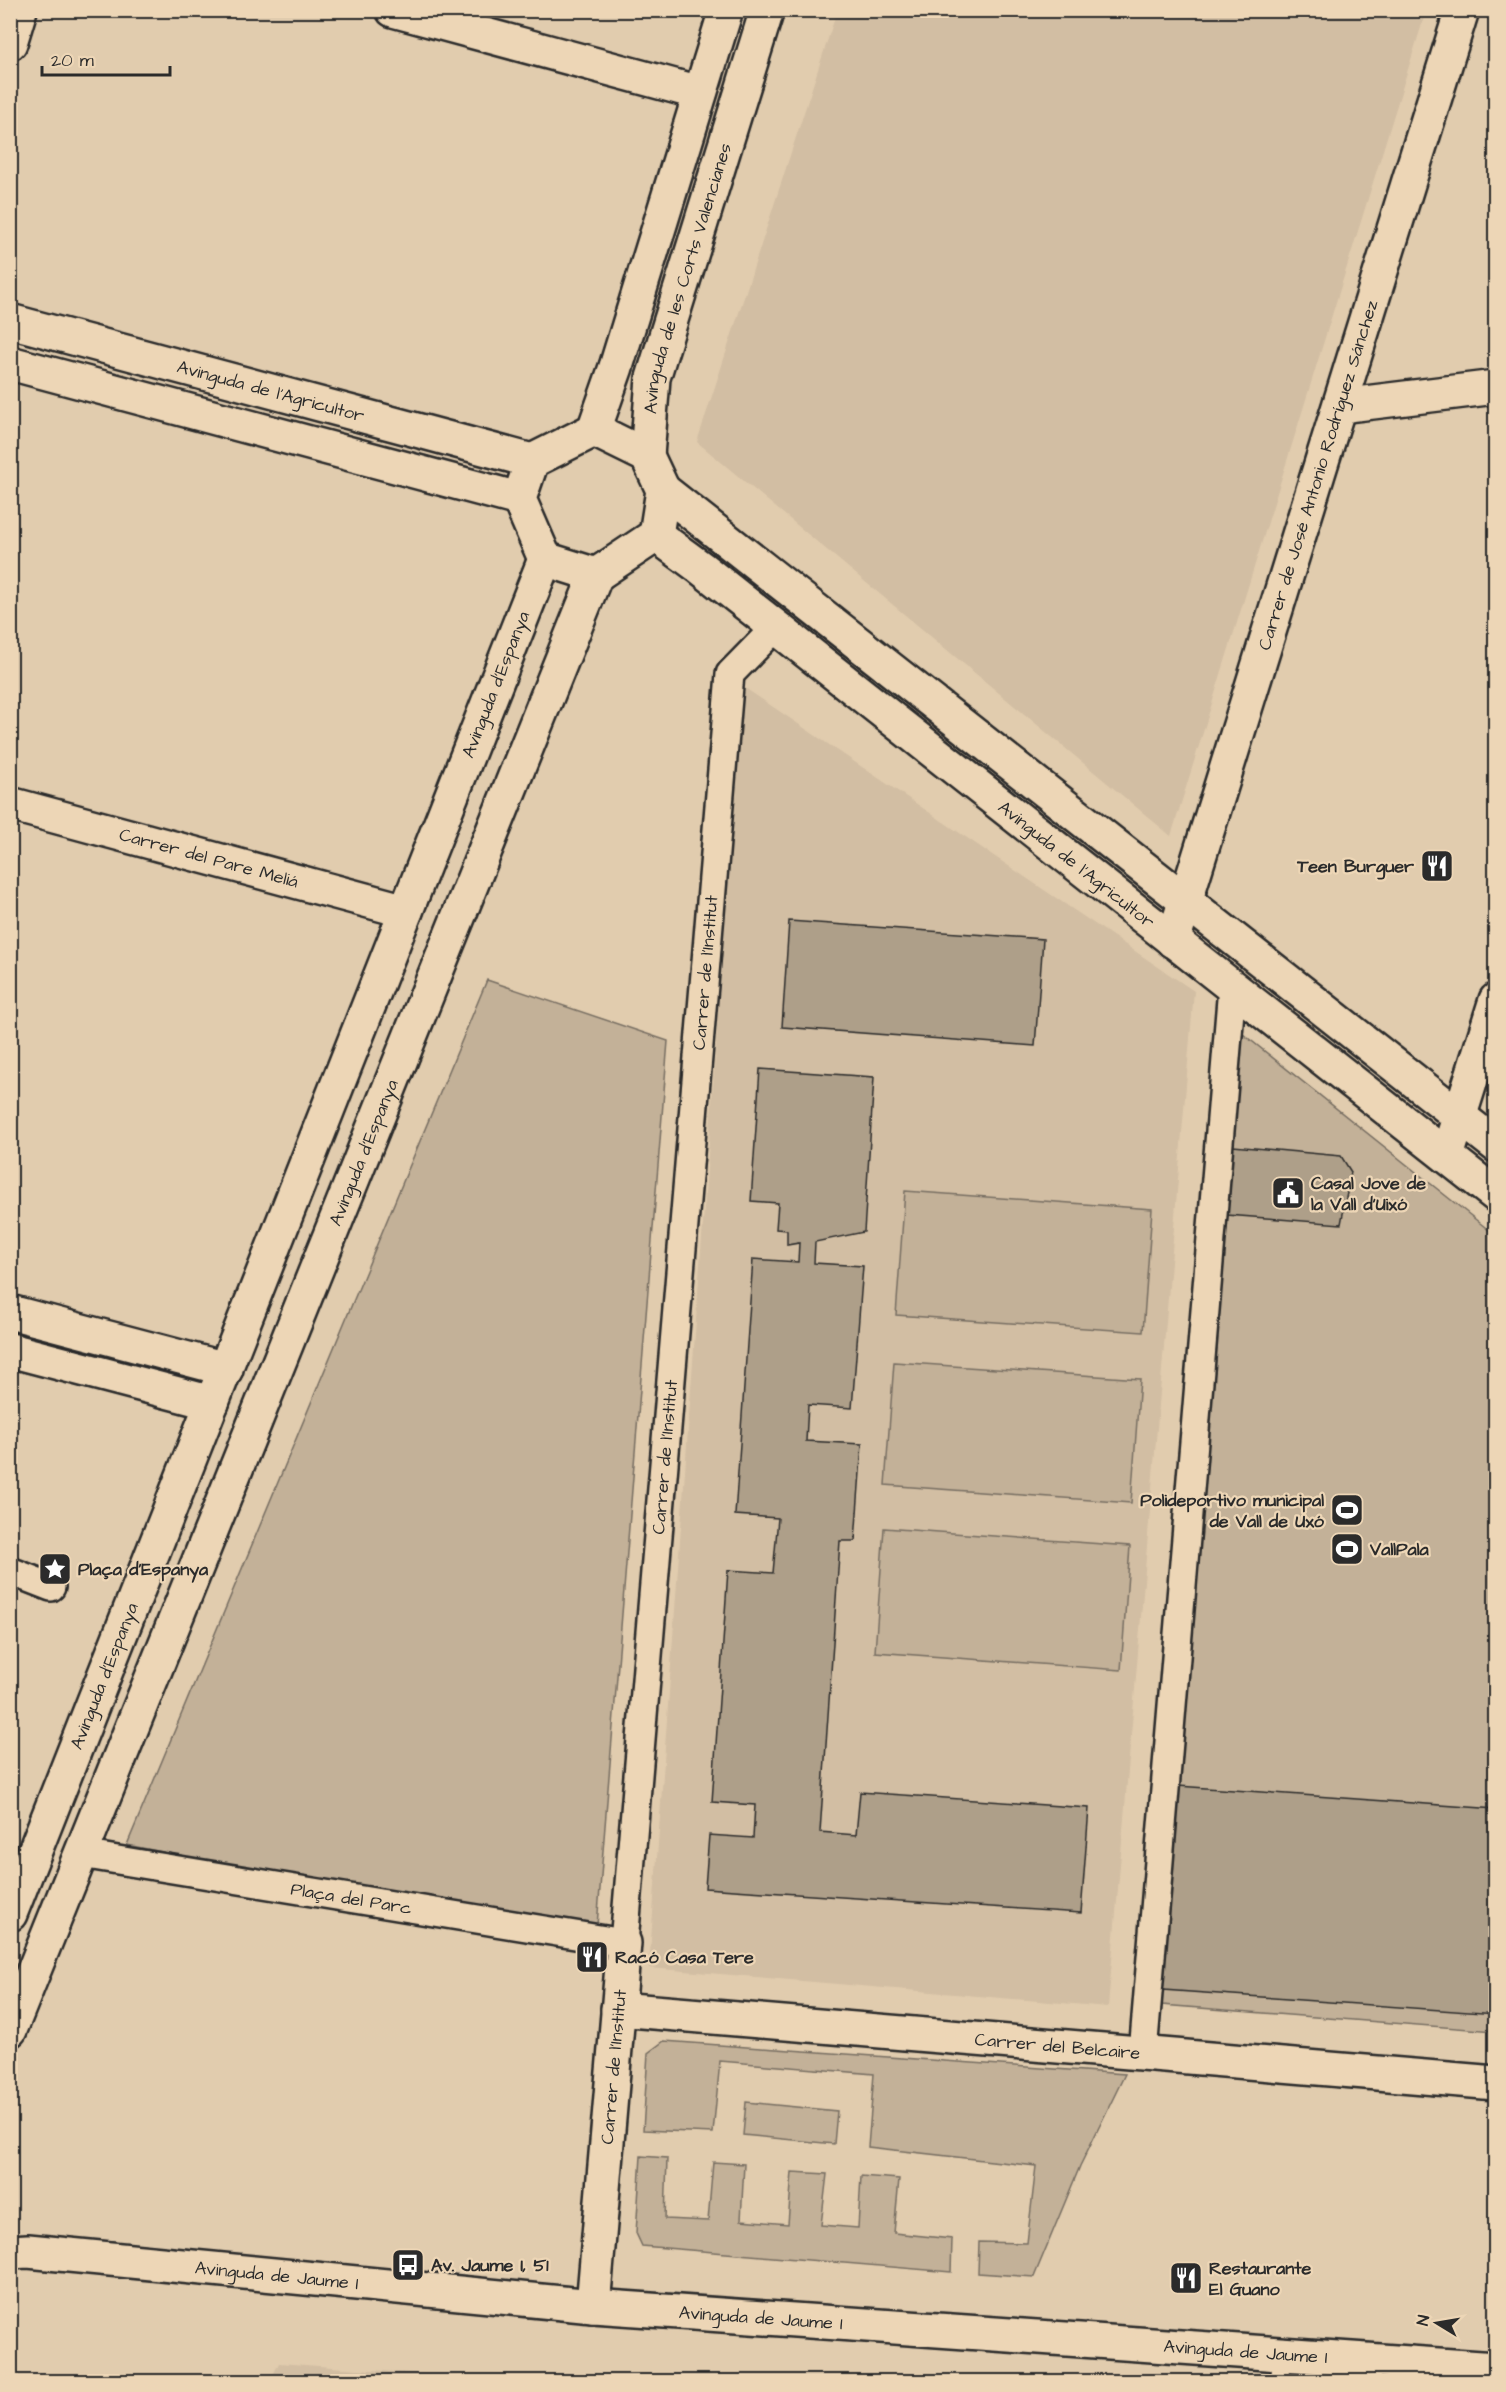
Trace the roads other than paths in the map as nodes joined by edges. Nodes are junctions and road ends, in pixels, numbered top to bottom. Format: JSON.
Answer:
{"nodes":[{"id":1,"x":20,"y":10,"type":"edge"},
{"id":2,"x":393,"y":10,"type":"edge"},
{"id":3,"x":726,"y":10,"type":"edge"},
{"id":4,"x":767,"y":10,"type":"edge"},
{"id":5,"x":1462,"y":10,"type":"edge"},
{"id":6,"x":10,"y":43,"type":"edge"},
{"id":7,"x":700,"y":93,"type":"junction"},
{"id":8,"x":738,"y":103,"type":"junction"},
{"id":9,"x":10,"y":321,"type":"edge"},
{"id":10,"x":10,"y":363,"type":"edge"},
{"id":11,"x":1496,"y":387,"type":"edge"},
{"id":12,"x":1340,"y":406,"type":"junction"},
{"id":13,"x":594,"y":430,"type":"junction"},
{"id":14,"x":647,"y":456,"type":"junction"},
{"id":15,"x":532,"y":461,"type":"junction"},
{"id":16,"x":663,"y":490,"type":"junction"},
{"id":17,"x":519,"y":499,"type":"junction"},
{"id":18,"x":656,"y":535,"type":"junction"},
{"id":19,"x":545,"y":559,"type":"junction"},
{"id":20,"x":596,"y":575,"type":"junction"},
{"id":21,"x":776,"y":627,"type":"junction"},
{"id":22,"x":10,"y":804,"type":"edge"},
{"id":23,"x":1186,"y":900,"type":"junction"},
{"id":24,"x":406,"y":911,"type":"junction"},
{"id":25,"x":456,"y":924,"type":"junction"},
{"id":26,"x":1173,"y":941,"type":"junction"},
{"id":27,"x":1232,"y":987,"type":"junction"},
{"id":28,"x":1496,"y":1000,"type":"edge"},
{"id":29,"x":1459,"y":1117,"type":"junction"},
{"id":30,"x":1496,"y":1145,"type":"edge"},
{"id":31,"x":1447,"y":1156,"type":"junction"},
{"id":32,"x":1496,"y":1195,"type":"edge"},
{"id":33,"x":10,"y":1312,"type":"edge"},
{"id":34,"x":10,"y":1350,"type":"edge"},
{"id":35,"x":226,"y":1369,"type":"junction"},
{"id":36,"x":272,"y":1381,"type":"junction"},
{"id":37,"x":212,"y":1403,"type":"junction"},
{"id":38,"x":258,"y":1415,"type":"junction"},
{"id":39,"x":10,"y":1571,"type":"edge"},
{"id":40,"x":51,"y":1587,"type":"dead end"},
{"id":41,"x":37,"y":1847,"type":"junction"},
{"id":42,"x":81,"y":1854,"type":"junction"},
{"id":43,"x":10,"y":1914,"type":"edge"},
{"id":44,"x":624,"y":1943,"type":"junction"},
{"id":45,"x":618,"y":2009,"type":"junction"},
{"id":46,"x":10,"y":2030,"type":"edge"},
{"id":47,"x":1143,"y":2053,"type":"junction"},
{"id":48,"x":1496,"y":2083,"type":"edge"},
{"id":49,"x":16,"y":2249,"type":"edge"},
{"id":50,"x":593,"y":2306,"type":"junction"},
{"id":51,"x":1281,"y":2368,"type":"edge"},
{"id":52,"x":1496,"y":2369,"type":"edge"}],
"edges":[{"from":1,"to":6,"type":"street"},
{"from":2,"to":7,"type":"street"},
{"from":3,"to":7,"type":"street"},
{"from":4,"to":8,"type":"street","name":"Avinguda de les Corts Valencianes"},
{"from":5,"to":12,"type":"street","name":"Carrer de José Antonio Rodríguez Sánchez"},
{"from":7,"to":8,"type":"street"},
{"from":7,"to":13,"type":"street"},
{"from":8,"to":14,"type":"street","name":"Avinguda de les Corts Valencianes"},
{"from":9,"to":15,"type":"street","name":"Avinguda de l'Agricultor"},
{"from":10,"to":17,"type":"street"},
{"from":11,"to":12,"type":"street"},
{"from":12,"to":23,"type":"street","name":"Carrer de José Antonio Rodríguez Sánchez"},
{"from":13,"to":14,"type":"street"},
{"from":13,"to":15,"type":"street"},
{"from":14,"to":16,"type":"street"},
{"from":15,"to":17,"type":"street"},
{"from":16,"to":18,"type":"street"},
{"from":16,"to":23,"type":"street"},
{"from":17,"to":19,"type":"street"},
{"from":18,"to":20,"type":"street"},
{"from":18,"to":21,"type":"street","name":"Avinguda de l'Agricultor"},
{"from":19,"to":20,"type":"street"},
{"from":19,"to":24,"type":"street","name":"Avinguda d'Espanya"},
{"from":20,"to":25,"type":"street","name":"Avinguda d'Espanya"},
{"from":21,"to":26,"type":"street","name":"Avinguda de l'Agricultor"},
{"from":21,"to":44,"type":"street","name":"Carrer de l'Institut"},
{"from":22,"to":24,"type":"street","name":"Carrer del Pare Meliá"},
{"from":23,"to":26,"type":"street","name":"Carrer de José Antonio Rodríguez Sánchez"},
{"from":23,"to":29,"type":"street"},
{"from":24,"to":25,"type":"street"},
{"from":24,"to":35,"type":"street","name":"Avinguda d'Espanya"},
{"from":25,"to":36,"type":"street","name":"Avinguda d'Espanya"},
{"from":26,"to":27,"type":"street","name":"Avinguda de l'Agricultor"},
{"from":27,"to":31,"type":"street","name":"Avinguda de l'Agricultor"},
{"from":27,"to":47,"type":"street"},
{"from":28,"to":29,"type":"street"},
{"from":29,"to":30,"type":"street"},
{"from":29,"to":31,"type":"street"},
{"from":31,"to":32,"type":"street","name":"Avinguda de l'Agricultor"},
{"from":33,"to":35,"type":"street"},
{"from":34,"to":37,"type":"street"},
{"from":35,"to":36,"type":"street"},
{"from":35,"to":37,"type":"street","name":"Avinguda d'Espanya"},
{"from":36,"to":38,"type":"street","name":"Avinguda d'Espanya"},
{"from":37,"to":38,"type":"street"},
{"from":37,"to":41,"type":"street","name":"Avinguda d'Espanya"},
{"from":38,"to":42,"type":"street","name":"Avinguda d'Espanya"},
{"from":39,"to":40,"type":"street"},
{"from":41,"to":42,"type":"street"},
{"from":41,"to":43,"type":"street","name":"Avinguda d'Espanya"},
{"from":42,"to":44,"type":"street","name":"Plaça del Parc"},
{"from":42,"to":46,"type":"street","name":"Avinguda d'Espanya"},
{"from":44,"to":45,"type":"street","name":"Carrer de l'Institut"},
{"from":45,"to":47,"type":"street","name":"Carrer del Belcaire"},
{"from":45,"to":50,"type":"street","name":"Carrer de l'Institut"},
{"from":47,"to":48,"type":"street","name":"Carrer del Belcaire"},
{"from":49,"to":50,"type":"street","name":"Avinguda de Jaume I"},
{"from":50,"to":51,"type":"street","name":"Avinguda de Jaume I"},
{"from":51,"to":52,"type":"street","name":"Avinguda de Jaume I"}]}
